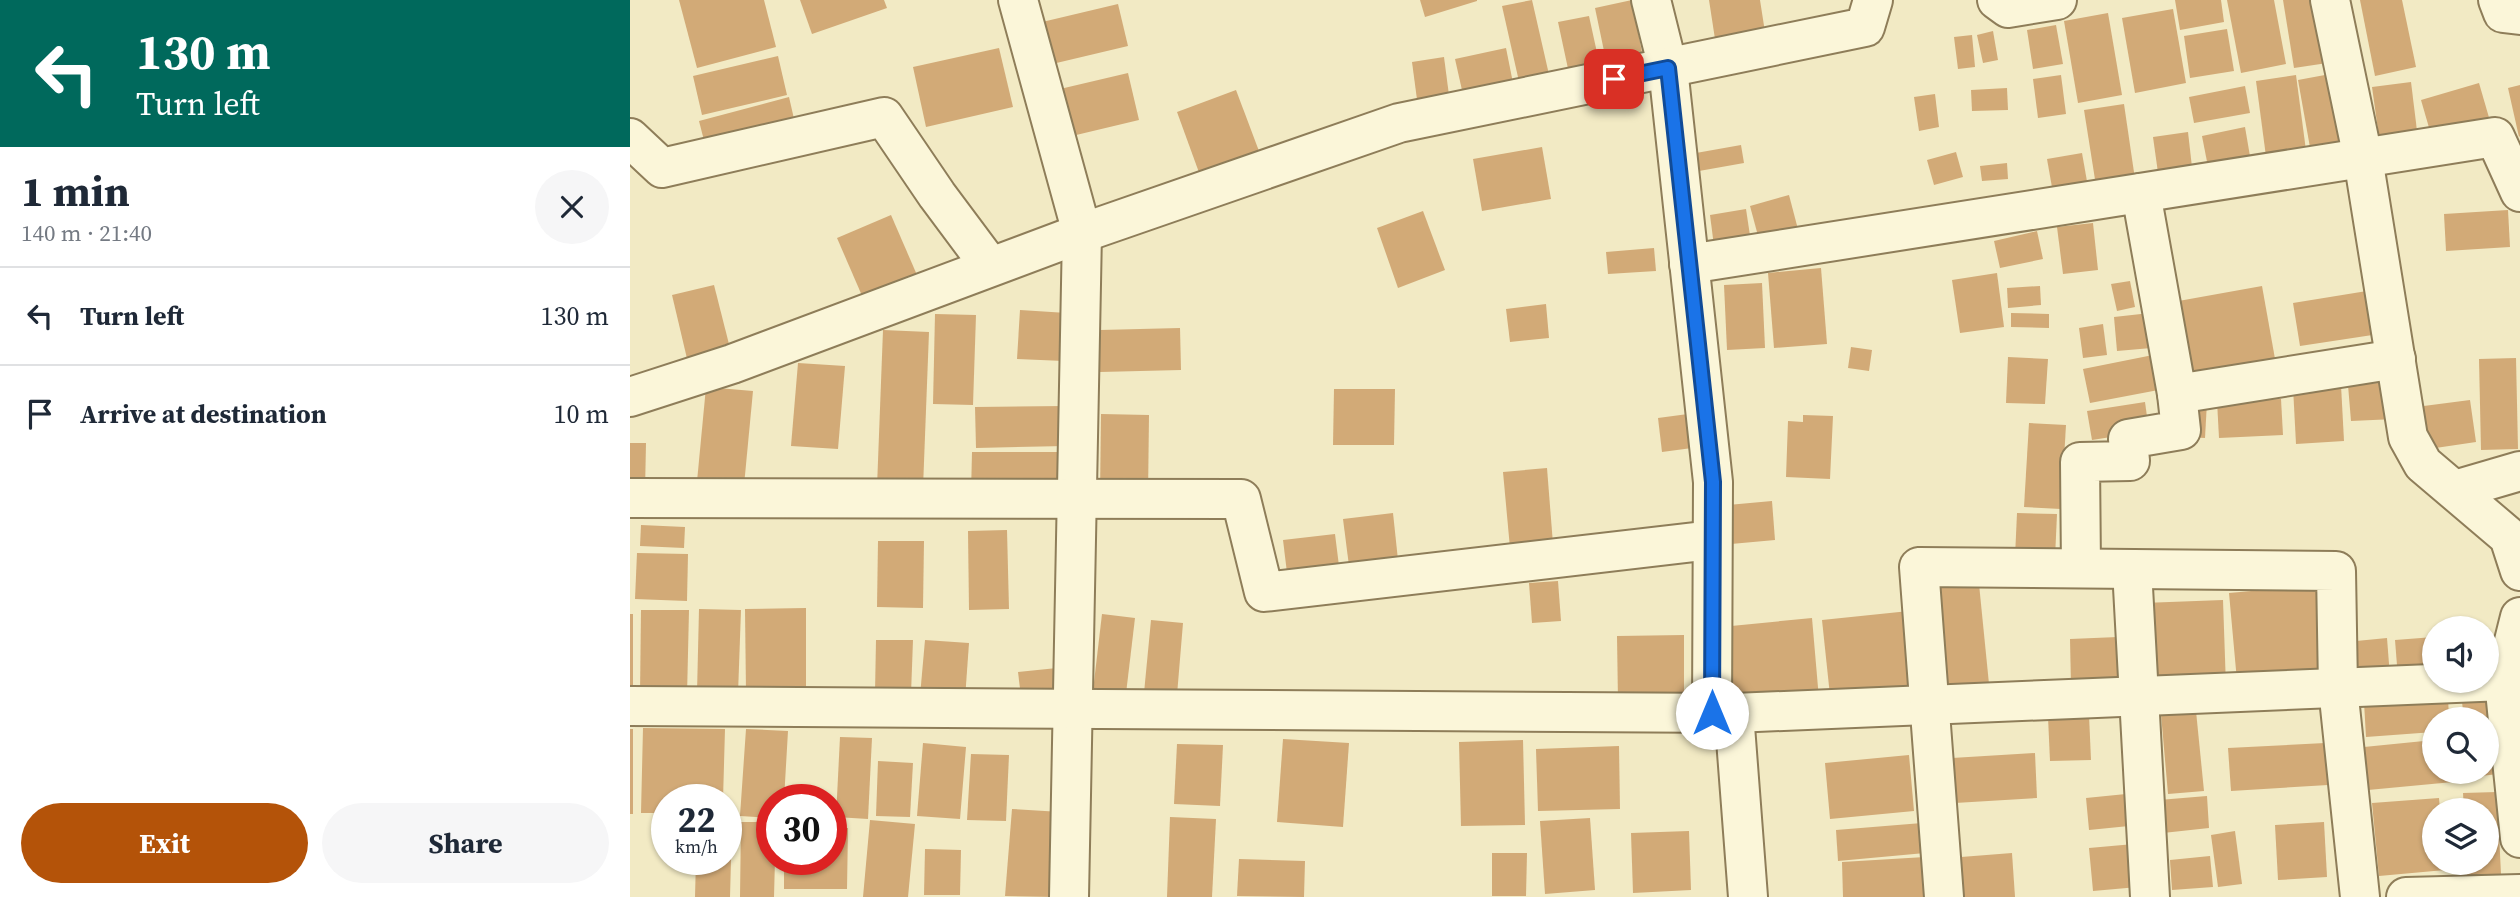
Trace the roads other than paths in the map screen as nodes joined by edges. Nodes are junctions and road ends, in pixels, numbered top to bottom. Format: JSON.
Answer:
{"nodes":[{"id":1,"x":1018,"y":0,"type":"edge"},
{"id":2,"x":1651,"y":0,"type":"edge"},
{"id":3,"x":1873,"y":0,"type":"edge"},
{"id":4,"x":1997,"y":0,"type":"edge"},
{"id":5,"x":2057,"y":0,"type":"edge"},
{"id":6,"x":2330,"y":0,"type":"edge"},
{"id":7,"x":2498,"y":0,"type":"edge"},
{"id":8,"x":2520,"y":15,"type":"edge"},
{"id":9,"x":1668,"y":68,"type":"junction"},
{"id":10,"x":630,"y":138,"type":"edge"},
{"id":11,"x":2363,"y":158,"type":"junction"},
{"id":12,"x":2520,"y":192,"type":"edge"},
{"id":13,"x":2141,"y":193,"type":"junction"},
{"id":14,"x":1082,"y":233,"type":"junction"},
{"id":15,"x":1689,"y":264,"type":"junction"},
{"id":16,"x":990,"y":266,"type":"junction"},
{"id":17,"x":2396,"y":359,"type":"junction"},
{"id":18,"x":630,"y":397,"type":"edge"},
{"id":19,"x":2179,"y":412,"type":"junction"},
{"id":20,"x":2520,"y":471,"type":"edge"},
{"id":21,"x":2455,"y":491,"type":"junction"},
{"id":22,"x":630,"y":498,"type":"edge"},
{"id":23,"x":1077,"y":500,"type":"junction"},
{"id":24,"x":1712,"y":540,"type":"junction"},
{"id":25,"x":2081,"y":568,"type":"junction"},
{"id":26,"x":2132,"y":569,"type":"junction"},
{"id":27,"x":2520,"y":571,"type":"edge"},
{"id":28,"x":2520,"y":617,"type":"edge"},
{"id":29,"x":2504,"y":681,"type":"junction"},
{"id":30,"x":2338,"y":688,"type":"junction"},
{"id":31,"x":2138,"y":696,"type":"junction"},
{"id":32,"x":1928,"y":705,"type":"junction"},
{"id":33,"x":630,"y":706,"type":"edge"},
{"id":34,"x":1073,"y":709,"type":"junction"},
{"id":35,"x":1723,"y":713,"type":"junction"},
{"id":36,"x":2520,"y":838,"type":"edge"},
{"id":37,"x":2520,"y":894,"type":"edge"},
{"id":38,"x":1069,"y":897,"type":"edge"},
{"id":39,"x":1748,"y":897,"type":"edge"},
{"id":40,"x":1944,"y":897,"type":"edge"},
{"id":41,"x":2150,"y":897,"type":"edge"},
{"id":42,"x":2360,"y":897,"type":"edge"},
{"id":43,"x":2406,"y":897,"type":"edge"}],
"edges":[{"from":1,"to":14,"type":"street"},
{"from":2,"to":9,"type":"street"},
{"from":3,"to":9,"type":"street"},
{"from":4,"to":5,"type":"street"},
{"from":6,"to":11,"type":"street"},
{"from":7,"to":8,"type":"street"},
{"from":9,"to":14,"type":"street"},
{"from":9,"to":15,"type":"street"},
{"from":10,"to":16,"type":"street"},
{"from":11,"to":12,"type":"street"},
{"from":11,"to":13,"type":"street"},
{"from":11,"to":17,"type":"street"},
{"from":13,"to":15,"type":"street"},
{"from":13,"to":19,"type":"street"},
{"from":14,"to":16,"type":"street"},
{"from":14,"to":23,"type":"street"},
{"from":15,"to":24,"type":"street"},
{"from":16,"to":18,"type":"street"},
{"from":17,"to":19,"type":"street"},
{"from":17,"to":21,"type":"street"},
{"from":19,"to":25,"type":"street"},
{"from":20,"to":21,"type":"street"},
{"from":21,"to":27,"type":"street"},
{"from":22,"to":23,"type":"street"},
{"from":23,"to":24,"type":"street"},
{"from":23,"to":34,"type":"street"},
{"from":24,"to":35,"type":"street"},
{"from":25,"to":26,"type":"street"},
{"from":25,"to":32,"type":"street"},
{"from":26,"to":30,"type":"street"},
{"from":26,"to":31,"type":"street"},
{"from":28,"to":29,"type":"street"},
{"from":29,"to":30,"type":"street"},
{"from":29,"to":36,"type":"street"},
{"from":30,"to":31,"type":"street"},
{"from":30,"to":42,"type":"street"},
{"from":31,"to":32,"type":"street"},
{"from":31,"to":41,"type":"street"},
{"from":32,"to":35,"type":"street"},
{"from":32,"to":40,"type":"street"},
{"from":33,"to":34,"type":"street"},
{"from":34,"to":35,"type":"street"},
{"from":34,"to":38,"type":"street"},
{"from":35,"to":39,"type":"street"},
{"from":37,"to":43,"type":"street"}]}
